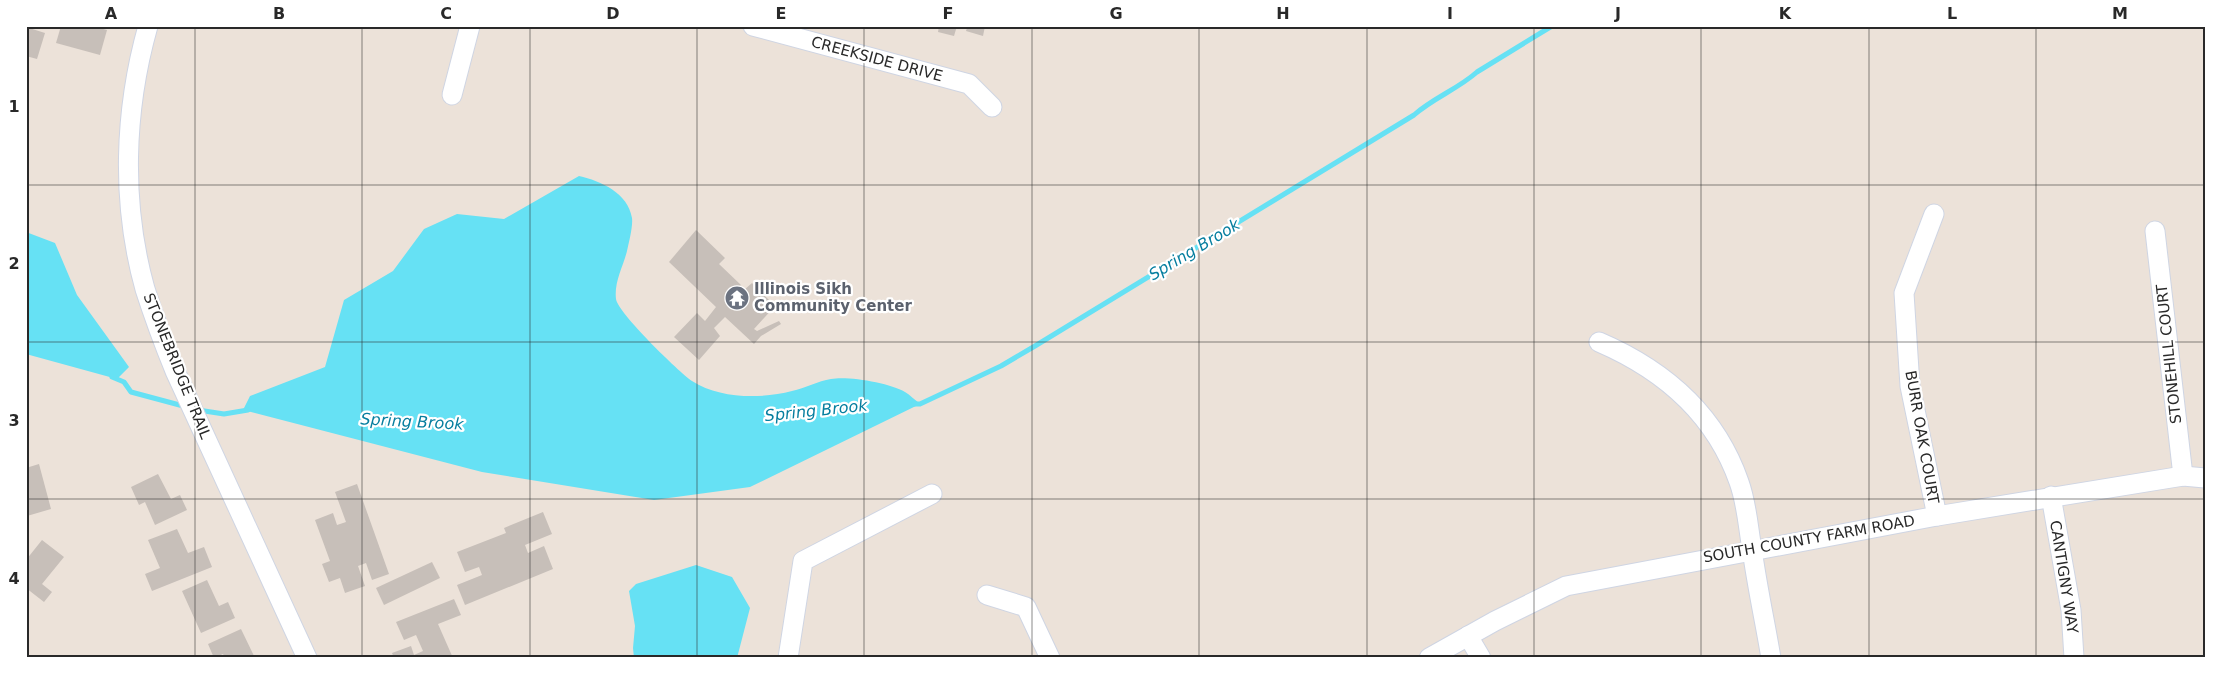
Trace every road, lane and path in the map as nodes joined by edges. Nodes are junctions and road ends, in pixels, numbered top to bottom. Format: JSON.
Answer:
{"nodes":[{"id":1,"x":148,"y":26,"type":"edge"},
{"id":2,"x":470,"y":26,"type":"edge"},
{"id":3,"x":752,"y":26,"type":"edge"},
{"id":4,"x":452,"y":96,"type":"dead end"},
{"id":5,"x":992,"y":107,"type":"dead end"},
{"id":6,"x":1934,"y":214,"type":"dead end"},
{"id":7,"x":2155,"y":231,"type":"dead end"},
{"id":8,"x":1599,"y":342,"type":"dead end"},
{"id":9,"x":2183,"y":476,"type":"junction"},
{"id":10,"x":2205,"y":478,"type":"edge"},
{"id":11,"x":932,"y":494,"type":"dead end"},
{"id":12,"x":2051,"y":496,"type":"junction"},
{"id":13,"x":1937,"y":516,"type":"junction"},
{"id":14,"x":1752,"y":550,"type":"junction"},
{"id":15,"x":987,"y":595,"type":"dead end"},
{"id":16,"x":1468,"y":636,"type":"junction"},
{"id":17,"x":307,"y":658,"type":"edge"},
{"id":18,"x":788,"y":658,"type":"edge"},
{"id":19,"x":1050,"y":658,"type":"edge"},
{"id":20,"x":1429,"y":658,"type":"edge"},
{"id":21,"x":1481,"y":658,"type":"edge"},
{"id":22,"x":1771,"y":658,"type":"edge"},
{"id":23,"x":2074,"y":658,"type":"edge"}],
"edges":[{"from":1,"to":17,"type":"street","name":"STONEBRIDGE TRAIL"},
{"from":2,"to":4,"type":"street"},
{"from":3,"to":5,"type":"street","name":"CREEKSIDE DRIVE"},
{"from":6,"to":13,"type":"street","name":"BURR OAK COURT"},
{"from":7,"to":9,"type":"street","name":"STONEHILL COURT"},
{"from":8,"to":14,"type":"street"},
{"from":9,"to":10,"type":"street","name":"SOUTH COUNTY FARM ROAD"},
{"from":9,"to":12,"type":"street","name":"SOUTH COUNTY FARM ROAD"},
{"from":11,"to":18,"type":"street"},
{"from":12,"to":13,"type":"street","name":"SOUTH COUNTY FARM ROAD"},
{"from":12,"to":23,"type":"street","name":"CANTIGNY WAY"},
{"from":13,"to":14,"type":"street","name":"SOUTH COUNTY FARM ROAD"},
{"from":14,"to":16,"type":"street","name":"SOUTH COUNTY FARM ROAD"},
{"from":14,"to":22,"type":"street"},
{"from":15,"to":19,"type":"street"},
{"from":16,"to":20,"type":"street","name":"SOUTH COUNTY FARM ROAD"},
{"from":16,"to":21,"type":"street"}]}
